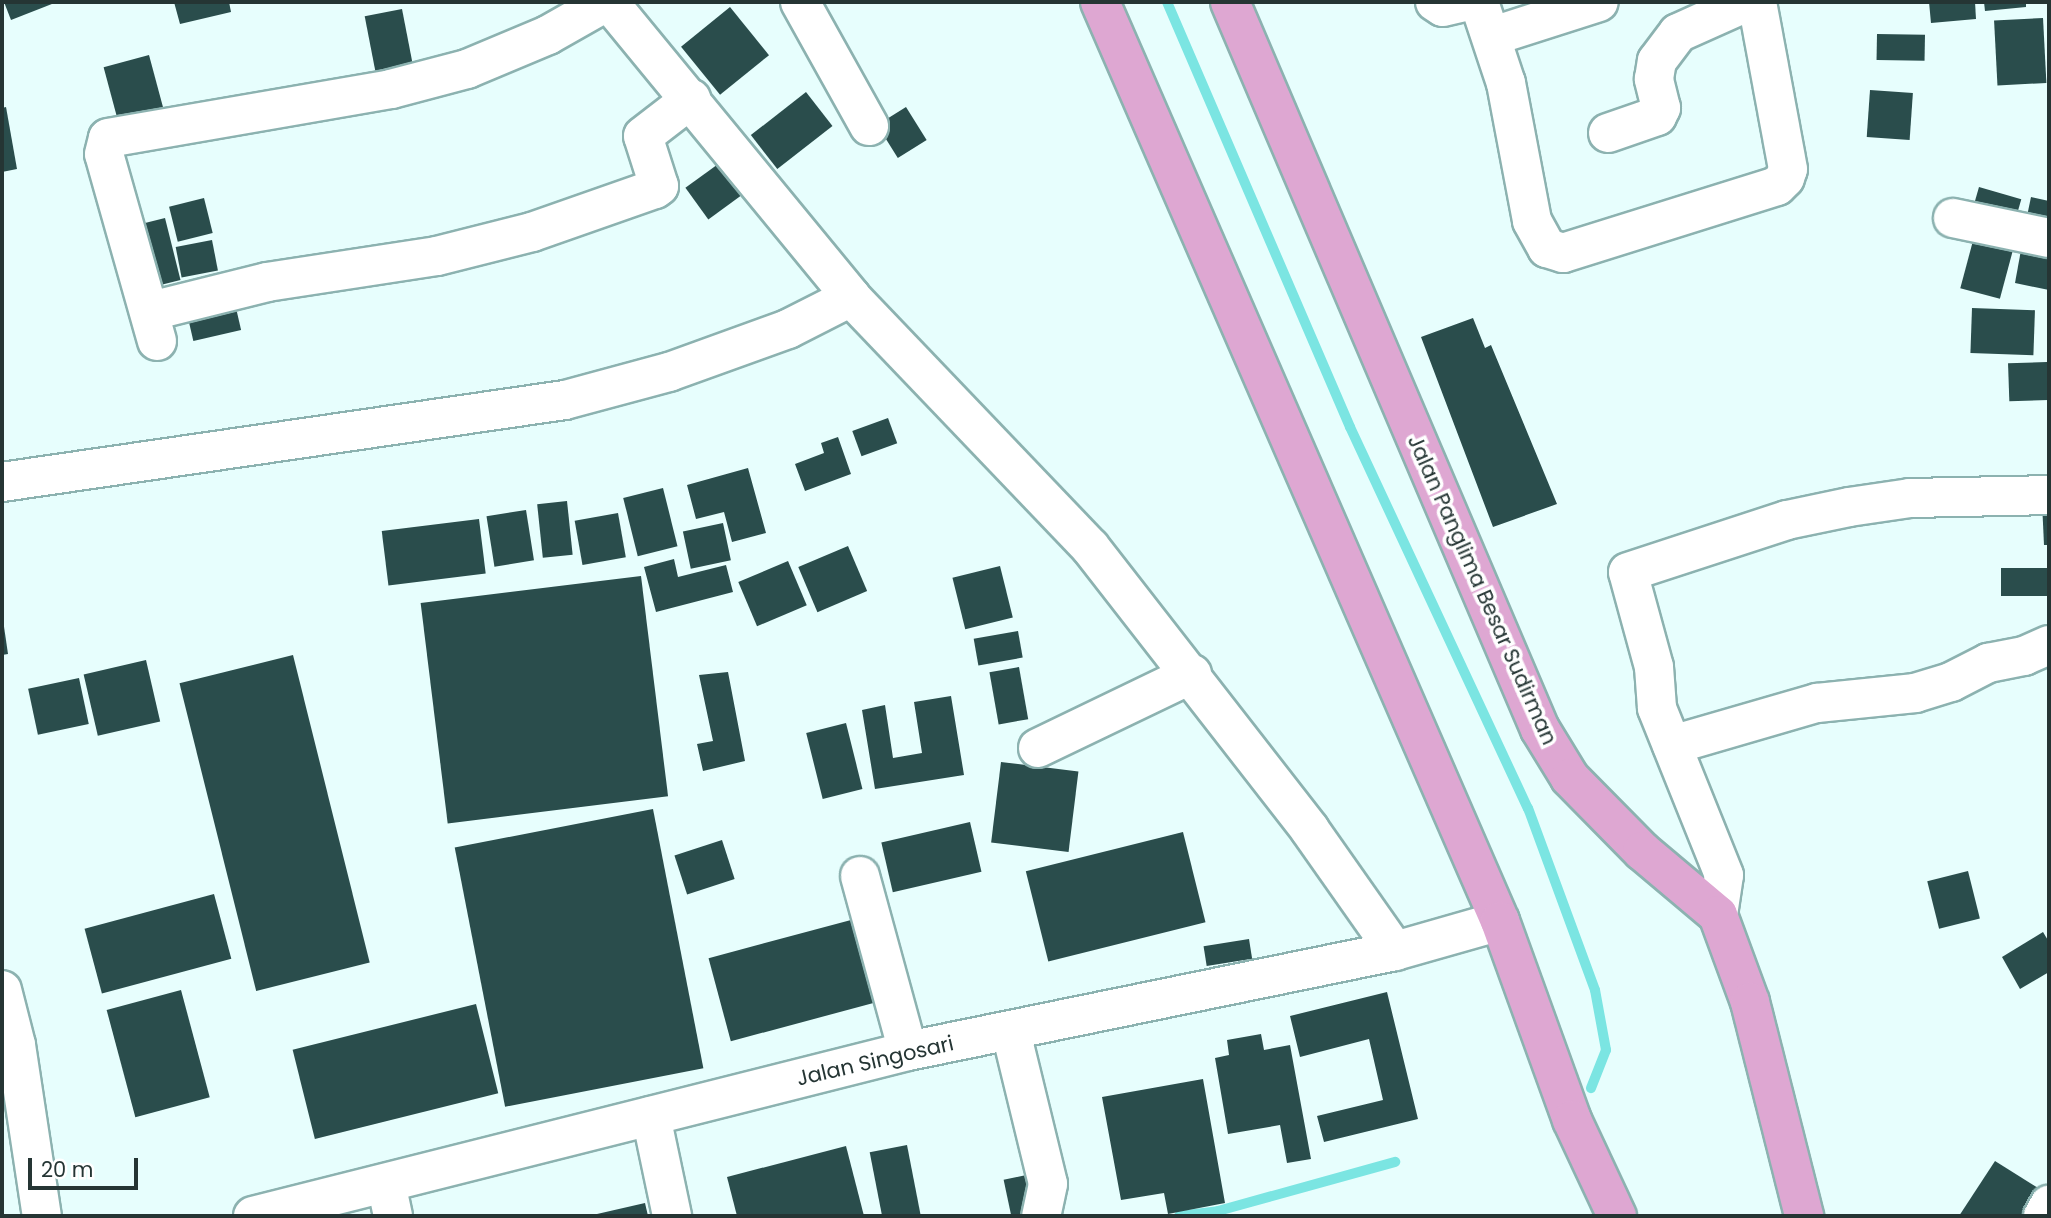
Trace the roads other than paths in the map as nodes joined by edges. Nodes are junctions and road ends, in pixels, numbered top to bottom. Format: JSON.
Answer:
{"nodes":[{"id":1,"x":607,"y":2,"type":"edge"},
{"id":2,"x":800,"y":2,"type":"edge"},
{"id":3,"x":1100,"y":2,"type":"edge"},
{"id":4,"x":1230,"y":2,"type":"edge"},
{"id":5,"x":1436,"y":2,"type":"edge"},
{"id":6,"x":1464,"y":2,"type":"edge"},
{"id":7,"x":1599,"y":2,"type":"edge"},
{"id":8,"x":1747,"y":2,"type":"edge"},
{"id":9,"x":1757,"y":2,"type":"edge"},
{"id":10,"x":1486,"y":19,"type":"edge"},
{"id":11,"x":691,"y":99,"type":"junction"},
{"id":12,"x":869,"y":126,"type":"dead end"},
{"id":13,"x":1608,"y":133,"type":"dead end"},
{"id":14,"x":1953,"y":218,"type":"dead end"},
{"id":15,"x":2049,"y":238,"type":"edge"},
{"id":16,"x":850,"y":297,"type":"junction"},
{"id":17,"x":2,"y":482,"type":"edge"},
{"id":18,"x":2049,"y":495,"type":"edge"},
{"id":19,"x":2049,"y":645,"type":"edge"},
{"id":20,"x":1192,"y":674,"type":"junction"},
{"id":21,"x":1672,"y":745,"type":"junction"},
{"id":22,"x":1038,"y":748,"type":"dead end"},
{"id":23,"x":860,"y":876,"type":"dead end"},
{"id":24,"x":1717,"y":915,"type":"junction"},
{"id":25,"x":1500,"y":921,"type":"junction"},
{"id":26,"x":1395,"y":951,"type":"junction"},
{"id":27,"x":2,"y":990,"type":"edge"},
{"id":28,"x":1011,"y":1032,"type":"junction"},
{"id":29,"x":908,"y":1051,"type":"junction"},
{"id":30,"x":650,"y":1116,"type":"junction"},
{"id":31,"x":390,"y":1199,"type":"edge"},
{"id":32,"x":2049,"y":1205,"type":"edge"},
{"id":33,"x":264,"y":1215,"type":"edge"},
{"id":34,"x":42,"y":1216,"type":"edge"},
{"id":35,"x":672,"y":1216,"type":"edge"},
{"id":36,"x":1041,"y":1216,"type":"edge"},
{"id":37,"x":1617,"y":1216,"type":"edge"},
{"id":38,"x":1804,"y":1216,"type":"edge"},
{"id":39,"x":2043,"y":1216,"type":"edge"}],
"edges":[{"from":1,"to":11,"type":"street"},
{"from":1,"to":11,"type":"street"},
{"from":2,"to":12,"type":"street"},
{"from":3,"to":25,"type":"main road"},
{"from":4,"to":24,"type":"main road","name":"Jalan Panglima Besar Sudirman"},
{"from":5,"to":6,"type":"street"},
{"from":7,"to":10,"type":"street"},
{"from":8,"to":13,"type":"street"},
{"from":9,"to":10,"type":"street"},
{"from":11,"to":16,"type":"street"},
{"from":14,"to":15,"type":"street"},
{"from":16,"to":17,"type":"street"},
{"from":16,"to":20,"type":"street"},
{"from":18,"to":21,"type":"street"},
{"from":19,"to":21,"type":"street"},
{"from":20,"to":22,"type":"street"},
{"from":20,"to":26,"type":"street"},
{"from":21,"to":24,"type":"street"},
{"from":23,"to":29,"type":"street"},
{"from":24,"to":38,"type":"main road","name":"Jalan Panglima Besar Sudirman"},
{"from":25,"to":26,"type":"street","name":"Jalan Singosari"},
{"from":25,"to":37,"type":"main road"},
{"from":26,"to":28,"type":"street","name":"Jalan Singosari"},
{"from":27,"to":34,"type":"street"},
{"from":28,"to":29,"type":"street","name":"Jalan Singosari"},
{"from":28,"to":36,"type":"street"},
{"from":29,"to":30,"type":"street","name":"Jalan Singosari"},
{"from":30,"to":31,"type":"street","name":"Jalan Singosari"},
{"from":30,"to":35,"type":"street"},
{"from":31,"to":33,"type":"street","name":"Jalan Singosari"},
{"from":32,"to":39,"type":"street"}]}
